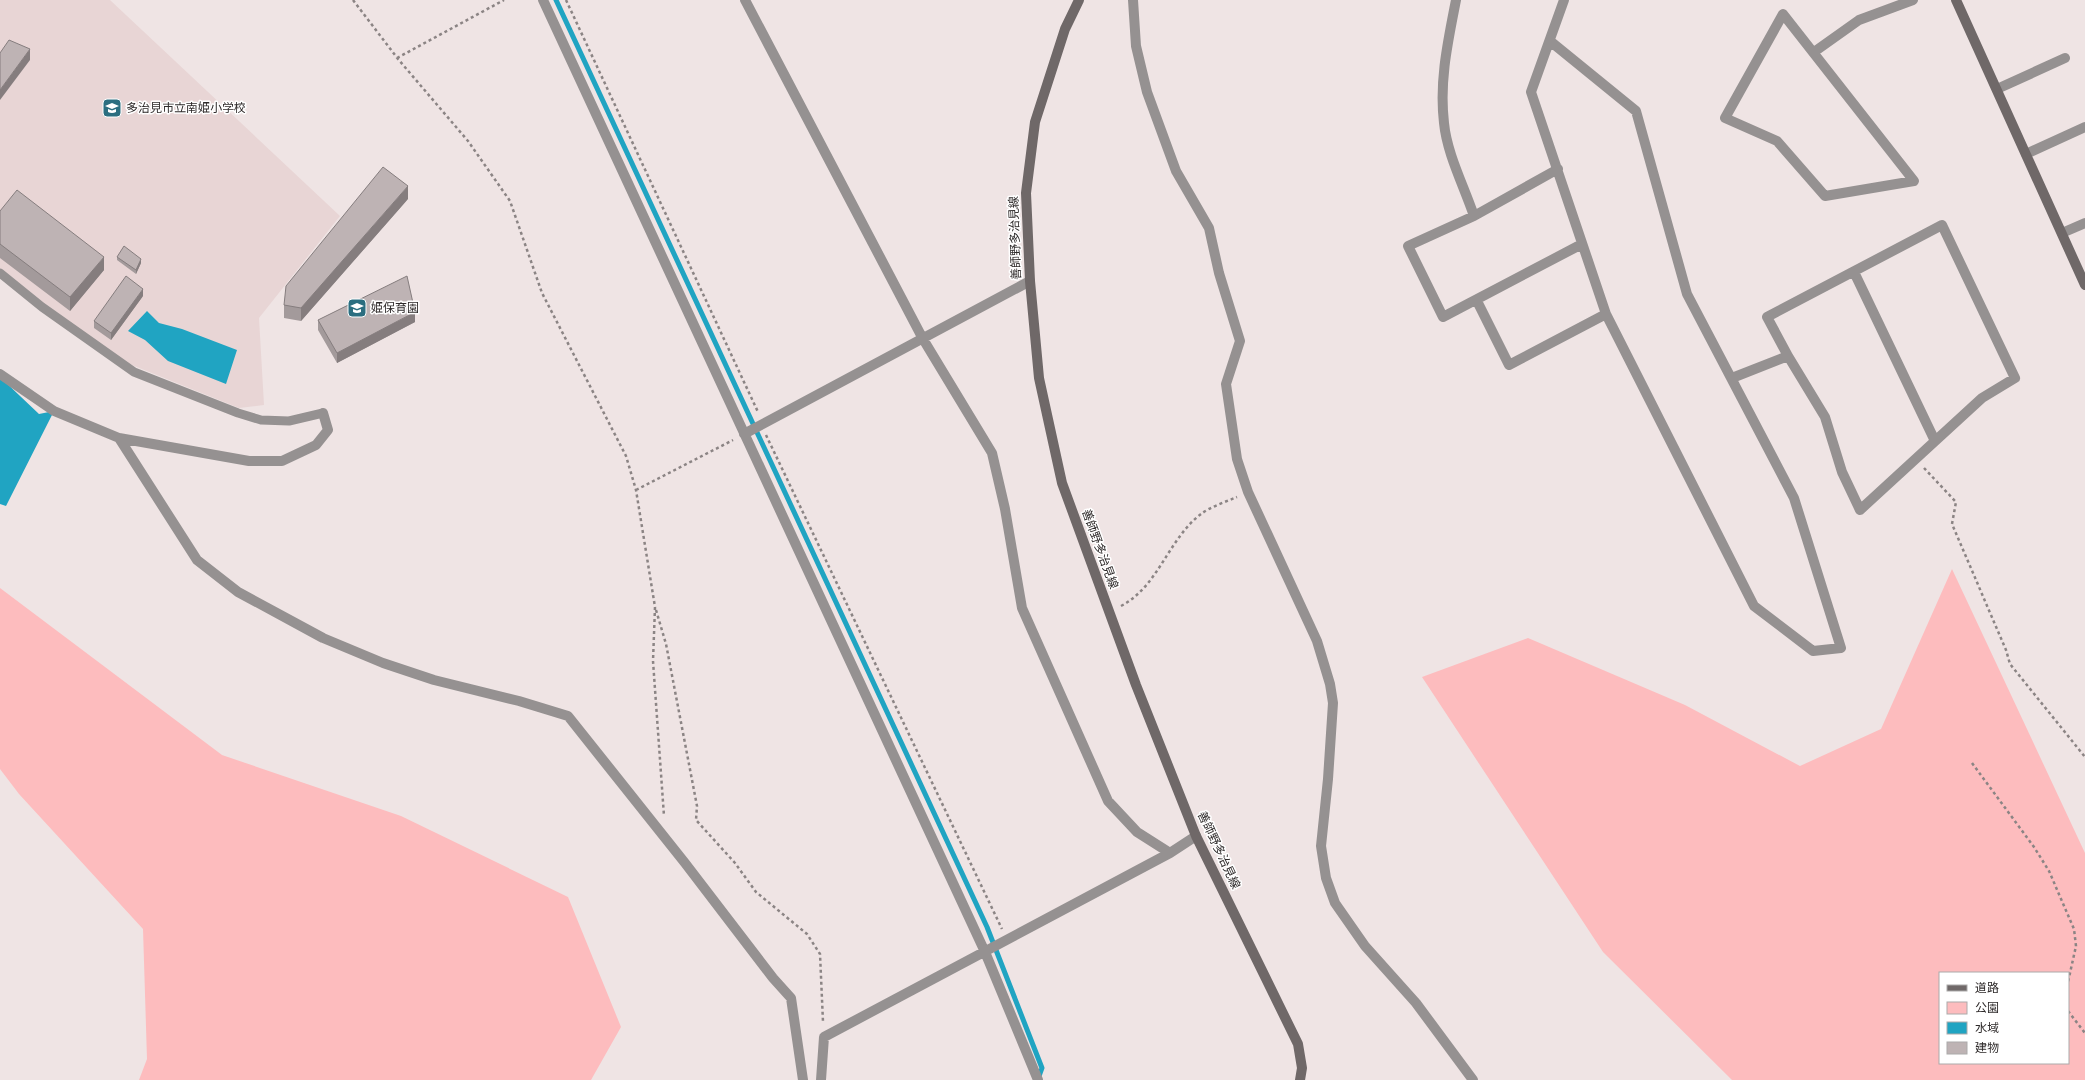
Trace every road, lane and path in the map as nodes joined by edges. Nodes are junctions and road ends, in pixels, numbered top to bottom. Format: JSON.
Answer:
{"nodes":[{"id":1,"x":353,"y":0,"type":"edge"},
{"id":2,"x":504,"y":0,"type":"edge"},
{"id":3,"x":543,"y":0,"type":"edge"},
{"id":4,"x":566,"y":0,"type":"edge"},
{"id":5,"x":745,"y":0,"type":"edge"},
{"id":6,"x":1080,"y":0,"type":"edge"},
{"id":7,"x":1133,"y":0,"type":"edge"},
{"id":8,"x":1456,"y":0,"type":"edge"},
{"id":9,"x":1564,"y":0,"type":"edge"},
{"id":10,"x":1913,"y":0,"type":"edge"},
{"id":11,"x":1956,"y":0,"type":"edge"},
{"id":12,"x":1550,"y":41,"type":"junction"},
{"id":13,"x":1814,"y":52,"type":"junction"},
{"id":14,"x":396,"y":58,"type":"junction"},
{"id":15,"x":2065,"y":58,"type":"dead end"},
{"id":16,"x":1997,"y":89,"type":"junction"},
{"id":17,"x":2085,"y":127,"type":"edge"},
{"id":18,"x":2026,"y":154,"type":"junction"},
{"id":19,"x":1558,"y":169,"type":"junction"},
{"id":20,"x":1474,"y":216,"type":"junction"},
{"id":21,"x":2085,"y":223,"type":"edge"},
{"id":22,"x":2062,"y":233,"type":"junction"},
{"id":23,"x":1582,"y":244,"type":"junction"},
{"id":24,"x":1854,"y":272,"type":"junction"},
{"id":25,"x":0,"y":273,"type":"edge"},
{"id":26,"x":1030,"y":281,"type":"junction"},
{"id":27,"x":2085,"y":285,"type":"edge"},
{"id":28,"x":1477,"y":301,"type":"junction"},
{"id":29,"x":1606,"y":314,"type":"junction"},
{"id":30,"x":923,"y":339,"type":"junction"},
{"id":31,"x":1788,"y":356,"type":"junction"},
{"id":32,"x":0,"y":374,"type":"edge"},
{"id":33,"x":1732,"y":378,"type":"junction"},
{"id":34,"x":323,"y":413,"type":"joint"},
{"id":35,"x":763,"y":424,"type":"junction"},
{"id":36,"x":744,"y":434,"type":"junction"},
{"id":37,"x":119,"y":438,"type":"junction"},
{"id":38,"x":1936,"y":441,"type":"junction"},
{"id":39,"x":1916,"y":459,"type":"junction"},
{"id":40,"x":636,"y":490,"type":"junction"},
{"id":41,"x":1248,"y":492,"type":"junction"},
{"id":42,"x":655,"y":607,"type":"junction"},
{"id":43,"x":1109,"y":612,"type":"junction"},
{"id":44,"x":2085,"y":757,"type":"edge"},
{"id":45,"x":1972,"y":763,"type":"dead end"},
{"id":46,"x":661,"y":834,"type":"junction"},
{"id":47,"x":1196,"y":836,"type":"junction"},
{"id":48,"x":1170,"y":853,"type":"junction"},
{"id":49,"x":1006,"y":941,"type":"junction"},
{"id":50,"x":985,"y":952,"type":"junction"},
{"id":51,"x":2069,"y":978,"type":"edge"},
{"id":52,"x":2069,"y":1012,"type":"edge"},
{"id":53,"x":2085,"y":1033,"type":"edge"},
{"id":54,"x":824,"y":1038,"type":"junction"},
{"id":55,"x":803,"y":1080,"type":"edge"},
{"id":56,"x":821,"y":1080,"type":"edge"},
{"id":57,"x":1038,"y":1080,"type":"edge"},
{"id":58,"x":1300,"y":1080,"type":"edge"},
{"id":59,"x":1473,"y":1080,"type":"edge"}],
"edges":[{"from":1,"to":14,"type":"path"},
{"from":2,"to":14,"type":"path"},
{"from":3,"to":36,"type":"street"},
{"from":4,"to":35,"type":"path"},
{"from":5,"to":30,"type":"street"},
{"from":6,"to":26,"type":"main road","name":"善師野多治見線"},
{"from":7,"to":41,"type":"street"},
{"from":8,"to":20,"type":"street"},
{"from":9,"to":12,"type":"street"},
{"from":10,"to":13,"type":"street"},
{"from":11,"to":16,"type":"main road"},
{"from":12,"to":19,"type":"street"},
{"from":12,"to":33,"type":"street"},
{"from":13,"to":13,"type":"street"},
{"from":14,"to":40,"type":"path"},
{"from":15,"to":16,"type":"street"},
{"from":16,"to":18,"type":"main road"},
{"from":17,"to":18,"type":"street"},
{"from":18,"to":22,"type":"main road"},
{"from":19,"to":20,"type":"street"},
{"from":19,"to":23,"type":"street"},
{"from":20,"to":28,"type":"street"},
{"from":21,"to":22,"type":"street"},
{"from":22,"to":27,"type":"main road"},
{"from":23,"to":28,"type":"street"},
{"from":23,"to":29,"type":"street"},
{"from":24,"to":31,"type":"street"},
{"from":24,"to":38,"type":"street"},
{"from":24,"to":38,"type":"street"},
{"from":25,"to":34,"type":"lane"},
{"from":26,"to":30,"type":"street"},
{"from":26,"to":43,"type":"main road","name":"善師野多治見線"},
{"from":28,"to":29,"type":"street"},
{"from":29,"to":33,"type":"street"},
{"from":30,"to":35,"type":"street"},
{"from":30,"to":48,"type":"street"},
{"from":31,"to":33,"type":"street"},
{"from":31,"to":39,"type":"street"},
{"from":32,"to":37,"type":"street"},
{"from":34,"to":37,"type":"street"},
{"from":35,"to":36,"type":"street"},
{"from":35,"to":49,"type":"path"},
{"from":36,"to":40,"type":"path"},
{"from":36,"to":50,"type":"street"},
{"from":37,"to":46,"type":"street"},
{"from":38,"to":39,"type":"street"},
{"from":39,"to":44,"type":"path"},
{"from":40,"to":42,"type":"path"},
{"from":41,"to":43,"type":"path"},
{"from":41,"to":59,"type":"street"},
{"from":42,"to":46,"type":"path"},
{"from":42,"to":54,"type":"path"},
{"from":43,"to":47,"type":"main road","name":"善師野多治見線"},
{"from":45,"to":51,"type":"path"},
{"from":46,"to":55,"type":"street"},
{"from":47,"to":48,"type":"street"},
{"from":47,"to":58,"type":"main road","name":"善師野多治見線"},
{"from":48,"to":49,"type":"street"},
{"from":49,"to":50,"type":"street"},
{"from":50,"to":54,"type":"street"},
{"from":50,"to":57,"type":"street"},
{"from":52,"to":53,"type":"path"},
{"from":54,"to":56,"type":"street"}]}
